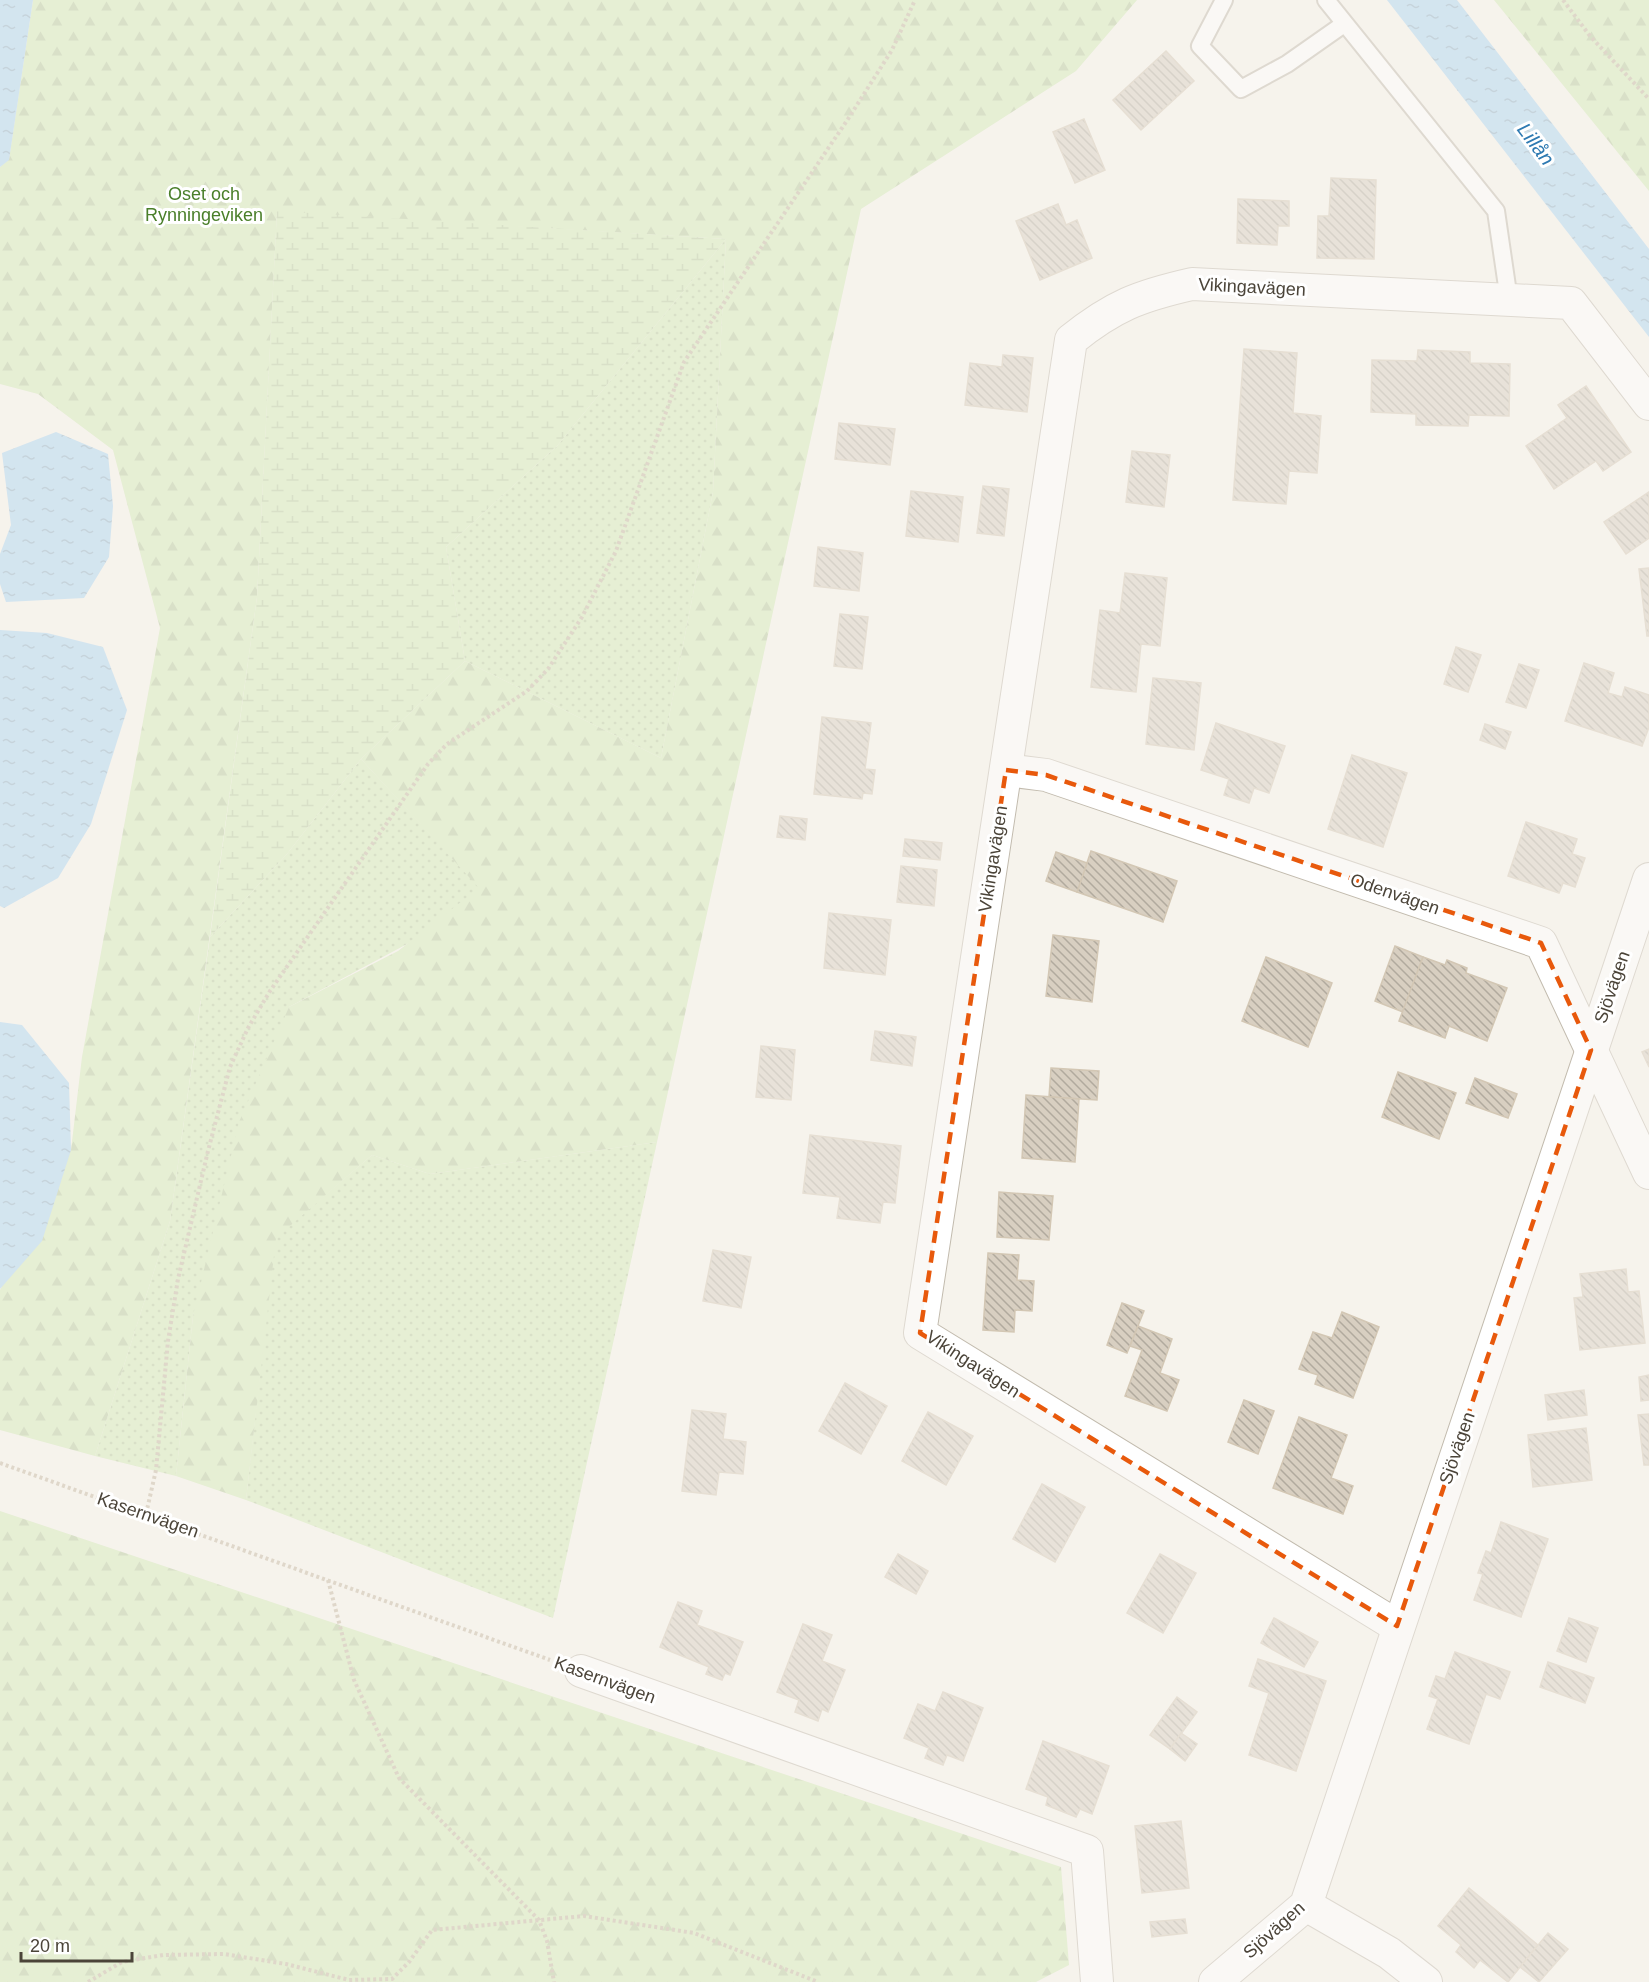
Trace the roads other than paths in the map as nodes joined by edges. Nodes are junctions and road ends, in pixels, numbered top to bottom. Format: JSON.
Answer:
{"nodes":[{"id":1,"x":1224,"y":0,"type":"edge"},
{"id":2,"x":1326,"y":0,"type":"edge"},
{"id":3,"x":1344,"y":24,"type":"junction"},
{"id":4,"x":1509,"y":300,"type":"junction"},
{"id":5,"x":1649,"y":404,"type":"edge"},
{"id":6,"x":1006,"y":770,"type":"junction"},
{"id":7,"x":1649,"y":879,"type":"edge"},
{"id":8,"x":1591,"y":1050,"type":"junction"},
{"id":9,"x":1649,"y":1173,"type":"edge"},
{"id":10,"x":1397,"y":1626,"type":"junction"},
{"id":11,"x":581,"y":1671,"type":"road end"},
{"id":12,"x":1306,"y":1905,"type":"junction"},
{"id":13,"x":1097,"y":1982,"type":"edge"},
{"id":14,"x":1215,"y":1982,"type":"edge"},
{"id":15,"x":1426,"y":1982,"type":"edge"}],
"edges":[{"from":1,"to":3,"type":"lane"},
{"from":2,"to":3,"type":"lane"},
{"from":3,"to":4,"type":"lane"},
{"from":4,"to":5,"type":"street","name":"Vikingavägen"},
{"from":4,"to":6,"type":"street","name":"Vikingavägen"},
{"from":6,"to":8,"type":"street","name":"Odenvägen"},
{"from":6,"to":10,"type":"street","name":"Vikingavägen"},
{"from":7,"to":8,"type":"street","name":"Sjövägen"},
{"from":8,"to":9,"type":"street","name":"Odenvägen"},
{"from":8,"to":10,"type":"street","name":"Sjövägen"},
{"from":10,"to":12,"type":"street","name":"Sjövägen"},
{"from":11,"to":13,"type":"street","name":"Kasernvägen"},
{"from":12,"to":14,"type":"street","name":"Sjövägen"},
{"from":12,"to":15,"type":"street"}]}
